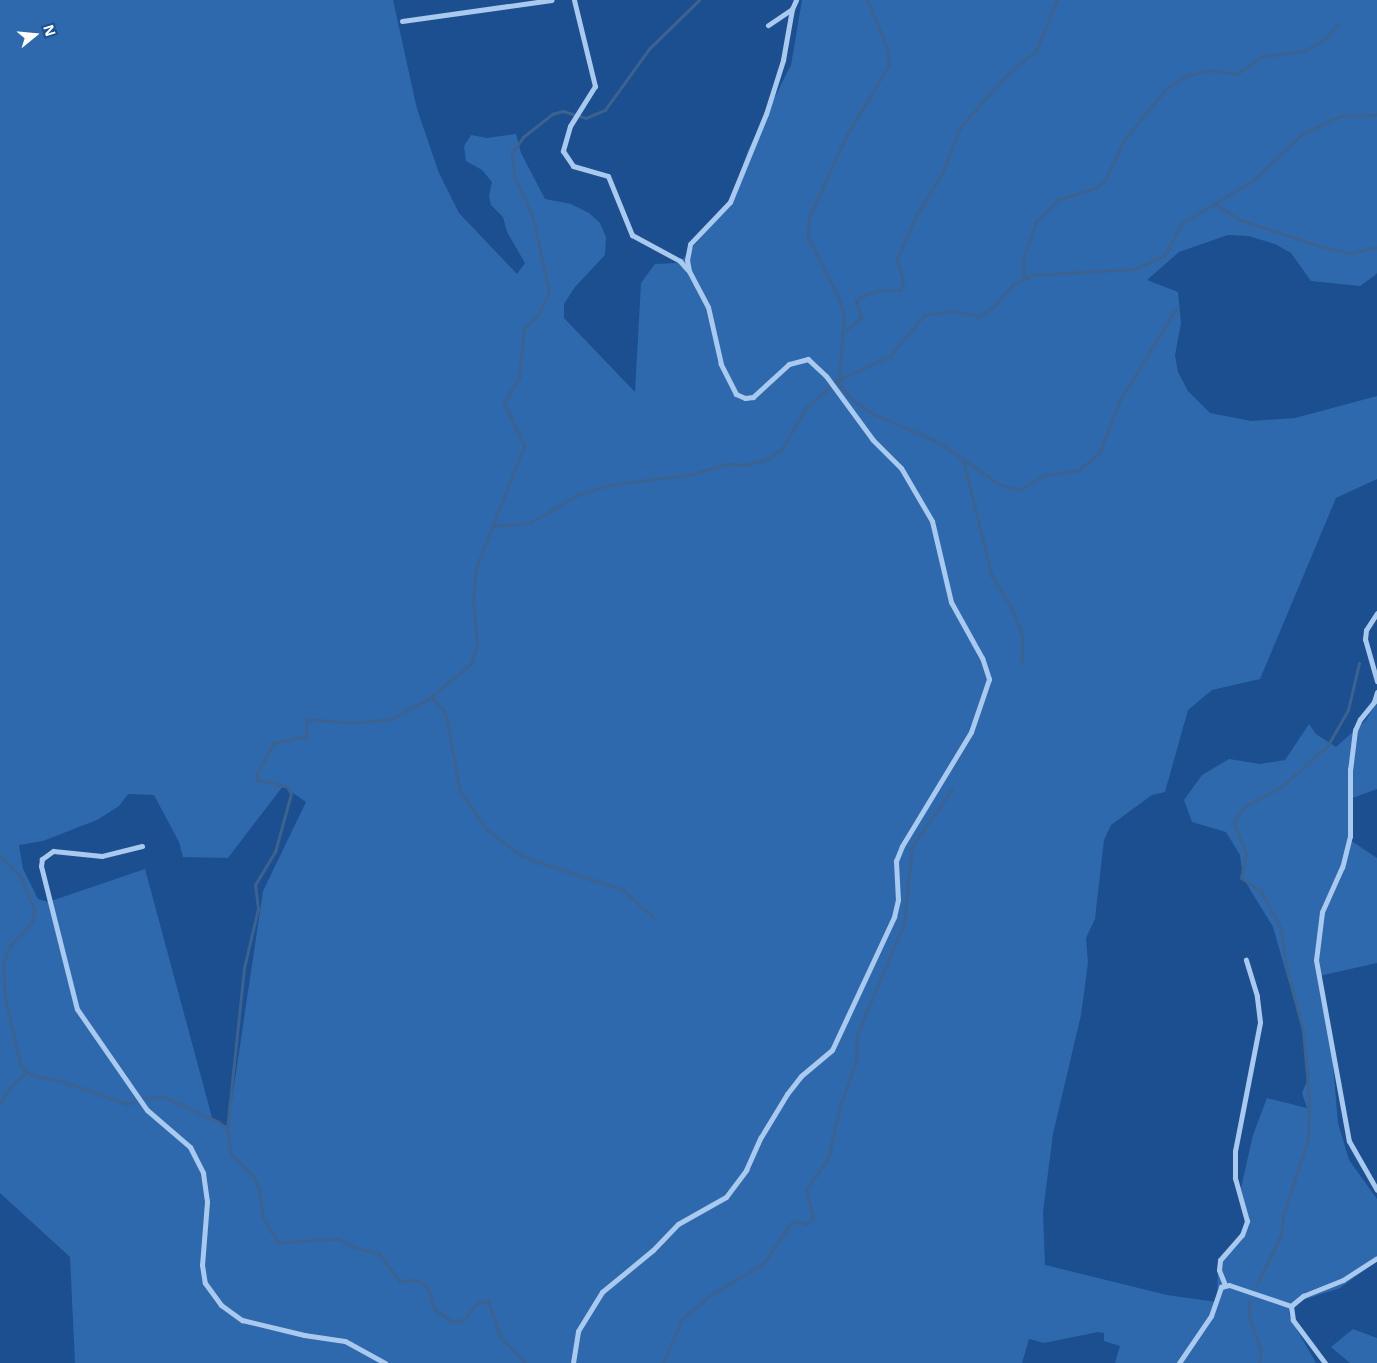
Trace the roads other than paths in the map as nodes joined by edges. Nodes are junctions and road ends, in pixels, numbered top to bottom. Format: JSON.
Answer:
{"nodes":[{"id":1,"x":552,"y":0,"type":"edge"},
{"id":2,"x":574,"y":0,"type":"edge"},
{"id":3,"x":796,"y":0,"type":"edge"},
{"id":4,"x":792,"y":9,"type":"junction"},
{"id":5,"x":402,"y":22,"type":"dead end"},
{"id":6,"x":768,"y":25,"type":"dead end"},
{"id":7,"x":689,"y":270,"type":"junction"},
{"id":8,"x":1377,"y":613,"type":"edge"},
{"id":9,"x":1377,"y":681,"type":"edge"},
{"id":10,"x":1377,"y":692,"type":"edge"},
{"id":11,"x":142,"y":846,"type":"dead end"},
{"id":12,"x":1246,"y":960,"type":"dead end"},
{"id":13,"x":1377,"y":1190,"type":"edge"},
{"id":14,"x":1377,"y":1258,"type":"edge"},
{"id":15,"x":1225,"y":1285,"type":"junction"},
{"id":16,"x":1291,"y":1306,"type":"junction"},
{"id":17,"x":385,"y":1363,"type":"edge"},
{"id":18,"x":573,"y":1363,"type":"edge"},
{"id":19,"x":1179,"y":1363,"type":"edge"},
{"id":20,"x":1325,"y":1363,"type":"edge"}],
"edges":[{"from":1,"to":5,"type":"street"},
{"from":2,"to":7,"type":"street"},
{"from":3,"to":4,"type":"street"},
{"from":4,"to":6,"type":"street"},
{"from":4,"to":7,"type":"street"},
{"from":7,"to":18,"type":"street"},
{"from":8,"to":9,"type":"street"},
{"from":10,"to":13,"type":"street"},
{"from":11,"to":17,"type":"street"},
{"from":12,"to":15,"type":"street"},
{"from":14,"to":16,"type":"street"},
{"from":15,"to":16,"type":"street"},
{"from":15,"to":19,"type":"street"},
{"from":16,"to":20,"type":"street"}]}
